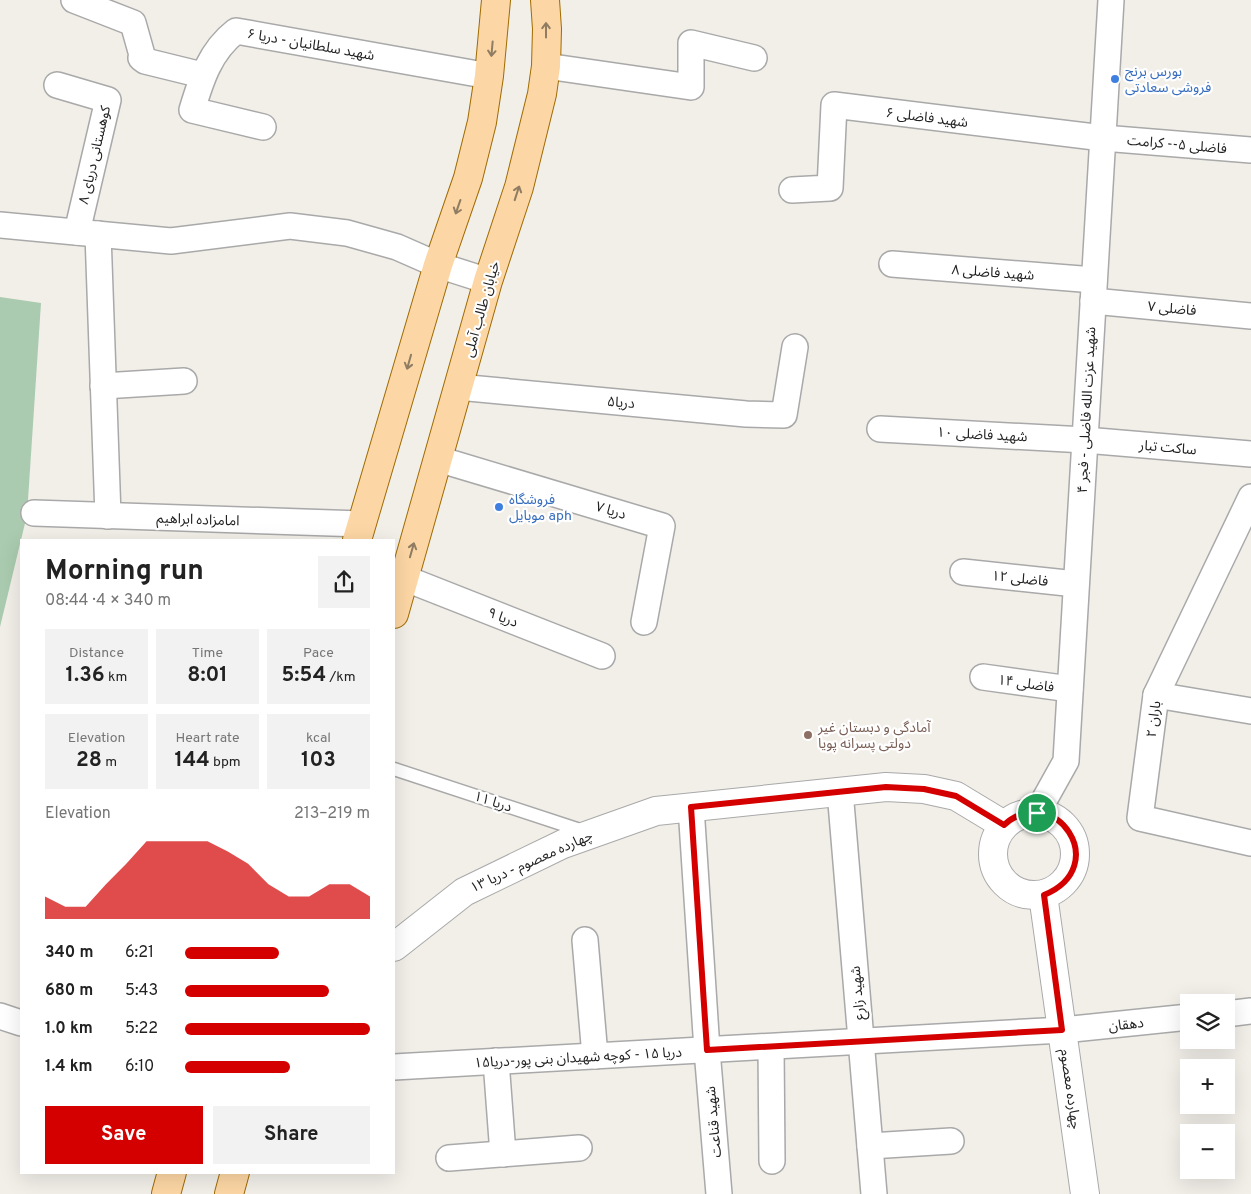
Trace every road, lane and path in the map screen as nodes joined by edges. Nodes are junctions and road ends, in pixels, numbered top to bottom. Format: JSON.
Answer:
{"nodes":[{"id":1,"x":74,"y":0,"type":"edge"},
{"id":2,"x":496,"y":0,"type":"edge"},
{"id":3,"x":545,"y":0,"type":"edge"},
{"id":4,"x":1111,"y":0,"type":"edge"},
{"id":5,"x":754,"y":58,"type":"dead end"},
{"id":6,"x":546,"y":66,"type":"junction"},
{"id":7,"x":202,"y":76,"type":"junction"},
{"id":8,"x":489,"y":76,"type":"junction"},
{"id":9,"x":57,"y":85,"type":"dead end"},
{"id":10,"x":263,"y":127,"type":"dead end"},
{"id":11,"x":1103,"y":138,"type":"junction"},
{"id":12,"x":1251,"y":150,"type":"edge"},
{"id":13,"x":792,"y":190,"type":"dead end"},
{"id":14,"x":0,"y":225,"type":"edge"},
{"id":15,"x":88,"y":233,"type":"junction"},
{"id":16,"x":892,"y":264,"type":"dead end"},
{"id":17,"x":438,"y":265,"type":"junction"},
{"id":18,"x":488,"y":281,"type":"junction"},
{"id":19,"x":1094,"y":291,"type":"junction"},
{"id":20,"x":1251,"y":316,"type":"edge"},
{"id":21,"x":795,"y":347,"type":"dead end"},
{"id":22,"x":184,"y":381,"type":"dead end"},
{"id":23,"x":103,"y":386,"type":"junction"},
{"id":24,"x":458,"y":387,"type":"junction"},
{"id":25,"x":880,"y":428,"type":"dead end"},
{"id":26,"x":1084,"y":440,"type":"junction"},
{"id":27,"x":1251,"y":454,"type":"edge"},
{"id":28,"x":438,"y":459,"type":"junction"},
{"id":29,"x":1251,"y":497,"type":"edge"},
{"id":30,"x":34,"y":513,"type":"dead end"},
{"id":31,"x":108,"y":516,"type":"junction"},
{"id":32,"x":360,"y":532,"type":"edge"},
{"id":33,"x":963,"y":572,"type":"dead end"},
{"id":34,"x":404,"y":578,"type":"junction"},
{"id":35,"x":1076,"y":584,"type":"junction"},
{"id":36,"x":395,"y":610,"type":"edge"},
{"id":37,"x":644,"y":622,"type":"dead end"},
{"id":38,"x":602,"y":656,"type":"dead end"},
{"id":39,"x":983,"y":677,"type":"dead end"},
{"id":40,"x":1070,"y":689,"type":"junction"},
{"id":41,"x":1156,"y":695,"type":"junction"},
{"id":42,"x":1251,"y":711,"type":"edge"},
{"id":43,"x":395,"y":769,"type":"edge"},
{"id":44,"x":840,"y":791,"type":"junction"},
{"id":45,"x":691,"y":807,"type":"junction"},
{"id":46,"x":1037,"y":813,"type":"junction"},
{"id":47,"x":1004,"y":825,"type":"junction"},
{"id":48,"x":592,"y":834,"type":"junction"},
{"id":49,"x":1251,"y":844,"type":"edge"},
{"id":50,"x":1044,"y":895,"type":"junction"},
{"id":51,"x":585,"y":940,"type":"dead end"},
{"id":52,"x":395,"y":946,"type":"edge"},
{"id":53,"x":1251,"y":1011,"type":"edge"},
{"id":54,"x":1235,"y":1013,"type":"edge"},
{"id":55,"x":0,"y":1016,"type":"edge"},
{"id":56,"x":1180,"y":1018,"type":"edge"},
{"id":57,"x":20,"y":1024,"type":"edge"},
{"id":58,"x":1062,"y":1030,"type":"junction"},
{"id":59,"x":861,"y":1042,"type":"junction"},
{"id":60,"x":771,"y":1047,"type":"junction"},
{"id":61,"x":707,"y":1050,"type":"junction"},
{"id":62,"x":595,"y":1056,"type":"junction"},
{"id":63,"x":496,"y":1060,"type":"junction"},
{"id":64,"x":395,"y":1067,"type":"edge"},
{"id":65,"x":951,"y":1141,"type":"dead end"},
{"id":66,"x":870,"y":1146,"type":"junction"},
{"id":67,"x":579,"y":1148,"type":"dead end"},
{"id":68,"x":503,"y":1154,"type":"junction"},
{"id":69,"x":449,"y":1158,"type":"dead end"},
{"id":70,"x":772,"y":1161,"type":"dead end"},
{"id":71,"x":171,"y":1174,"type":"edge"},
{"id":72,"x":234,"y":1174,"type":"edge"},
{"id":73,"x":166,"y":1194,"type":"edge"},
{"id":74,"x":229,"y":1194,"type":"edge"},
{"id":75,"x":719,"y":1194,"type":"edge"},
{"id":76,"x":874,"y":1194,"type":"edge"},
{"id":77,"x":1085,"y":1194,"type":"edge"}],
"edges":[{"from":1,"to":7,"type":"street"},
{"from":2,"to":8,"type":"main road","one_way":true},
{"from":6,"to":3,"type":"main road","name":"خیابان طالب آملی","one_way":true},
{"from":4,"to":11,"type":"street","name":"شهید عزت الله فاضلی - فجر ۴"},
{"from":5,"to":6,"type":"street"},
{"from":18,"to":6,"type":"main road","name":"خیابان طالب آملی","one_way":true},
{"from":7,"to":8,"type":"street","name":"شهید سلطانیان - دریا ۶"},
{"from":7,"to":10,"type":"street","name":"شهید سلطانیان - دریا ۶"},
{"from":8,"to":17,"type":"main road","one_way":true},
{"from":9,"to":15,"type":"street","name":"کوهستانی دریای ۸"},
{"from":11,"to":12,"type":"street","name":"فاضلی ۵-- کرامت"},
{"from":11,"to":13,"type":"street","name":"شهید فاضلی ۶"},
{"from":11,"to":19,"type":"street","name":"شهید عزت الله فاضلی - فجر ۴"},
{"from":14,"to":15,"type":"street"},
{"from":15,"to":17,"type":"street"},
{"from":15,"to":23,"type":"street"},
{"from":16,"to":19,"type":"street","name":"شهید فاضلی ۸"},
{"from":17,"to":18,"type":"street"},
{"from":17,"to":32,"type":"main road","one_way":true},
{"from":18,"to":24,"type":"main road","name":"خیابان طالب آملی"},
{"from":19,"to":20,"type":"street","name":"فاضلی ۷"},
{"from":19,"to":26,"type":"street","name":"شهید عزت الله فاضلی - فجر ۴"},
{"from":21,"to":24,"type":"street","name":"دریا۵"},
{"from":22,"to":23,"type":"street"},
{"from":23,"to":31,"type":"street"},
{"from":24,"to":28,"type":"main road","name":"خیابان طالب آملی"},
{"from":25,"to":26,"type":"street","name":"شهید فاضلی ۱۰"},
{"from":26,"to":27,"type":"street","name":"ساکت تبار"},
{"from":26,"to":35,"type":"street","name":"شهید عزت الله فاضلی - فجر ۴"},
{"from":34,"to":28,"type":"main road","name":"خیابان طالب آملی","one_way":true},
{"from":28,"to":37,"type":"street","name":"دریا ۷"},
{"from":29,"to":41,"type":"street","name":"باران ۲"},
{"from":30,"to":31,"type":"street","name":"امامزاده ابراهیم"},
{"from":31,"to":32,"type":"street","name":"امامزاده ابراهیم"},
{"from":33,"to":35,"type":"street","name":"فاضلی ۱۲"},
{"from":34,"to":36,"type":"main road","name":"خیابان طالب آملی"},
{"from":34,"to":38,"type":"street","name":"دریا ۹"},
{"from":35,"to":40,"type":"street","name":"شهید عزت الله فاضلی - فجر ۴"},
{"from":39,"to":40,"type":"street","name":"فاضلی ۱۴"},
{"from":40,"to":46,"type":"street","name":"شهید عزت الله فاضلی - فجر ۴"},
{"from":41,"to":42,"type":"street"},
{"from":41,"to":49,"type":"street","name":"باران ۲"},
{"from":43,"to":48,"type":"lane","name":"دریا ۱۱"},
{"from":44,"to":45,"type":"street","name":"چهارده معصوم - دریا ۱۳"},
{"from":44,"to":47,"type":"street","name":"چهارده معصوم - دریا ۱۳"},
{"from":44,"to":59,"type":"street","name":"شهید زارع"},
{"from":45,"to":48,"type":"street","name":"چهارده معصوم - دریا ۱۳"},
{"from":45,"to":61,"type":"street","name":"شهید قناعت"},
{"from":46,"to":47,"type":"street"},
{"from":46,"to":50,"type":"street"},
{"from":47,"to":50,"type":"street"},
{"from":48,"to":52,"type":"street","name":"چهارده معصوم - دریا ۱۳"},
{"from":50,"to":58,"type":"street","name":"چهارده معصوم"},
{"from":51,"to":62,"type":"street"},
{"from":53,"to":54,"type":"street"},
{"from":55,"to":57,"type":"street"},
{"from":56,"to":58,"type":"street","name":"دهقان"},
{"from":58,"to":59,"type":"street","name":"دریا ۱۵ - كوچه شهيدان بنی پور-دريا۱۵"},
{"from":58,"to":77,"type":"street","name":"چهارده معصوم"},
{"from":59,"to":60,"type":"street","name":"دریا ۱۵ - كوچه شهيدان بنی پور-دريا۱۵"},
{"from":59,"to":66,"type":"street","name":"شهید زارع"},
{"from":60,"to":61,"type":"street","name":"دریا ۱۵ - كوچه شهيدان بنی پور-دريا۱۵"},
{"from":60,"to":70,"type":"street"},
{"from":61,"to":62,"type":"street","name":"دریا ۱۵ - كوچه شهيدان بنی پور-دريا۱۵"},
{"from":61,"to":75,"type":"street","name":"شهید قناعت"},
{"from":62,"to":63,"type":"street","name":"دریا ۱۵ - كوچه شهيدان بنی پور-دريا۱۵"},
{"from":63,"to":64,"type":"street","name":"دریا ۱۵ - كوچه شهيدان بنی پور-دريا۱۵"},
{"from":63,"to":68,"type":"street"},
{"from":65,"to":66,"type":"street"},
{"from":66,"to":76,"type":"street","name":"شهید زارع"},
{"from":67,"to":68,"type":"street"},
{"from":68,"to":69,"type":"street"},
{"from":71,"to":73,"type":"main road"},
{"from":72,"to":74,"type":"main road"}]}
